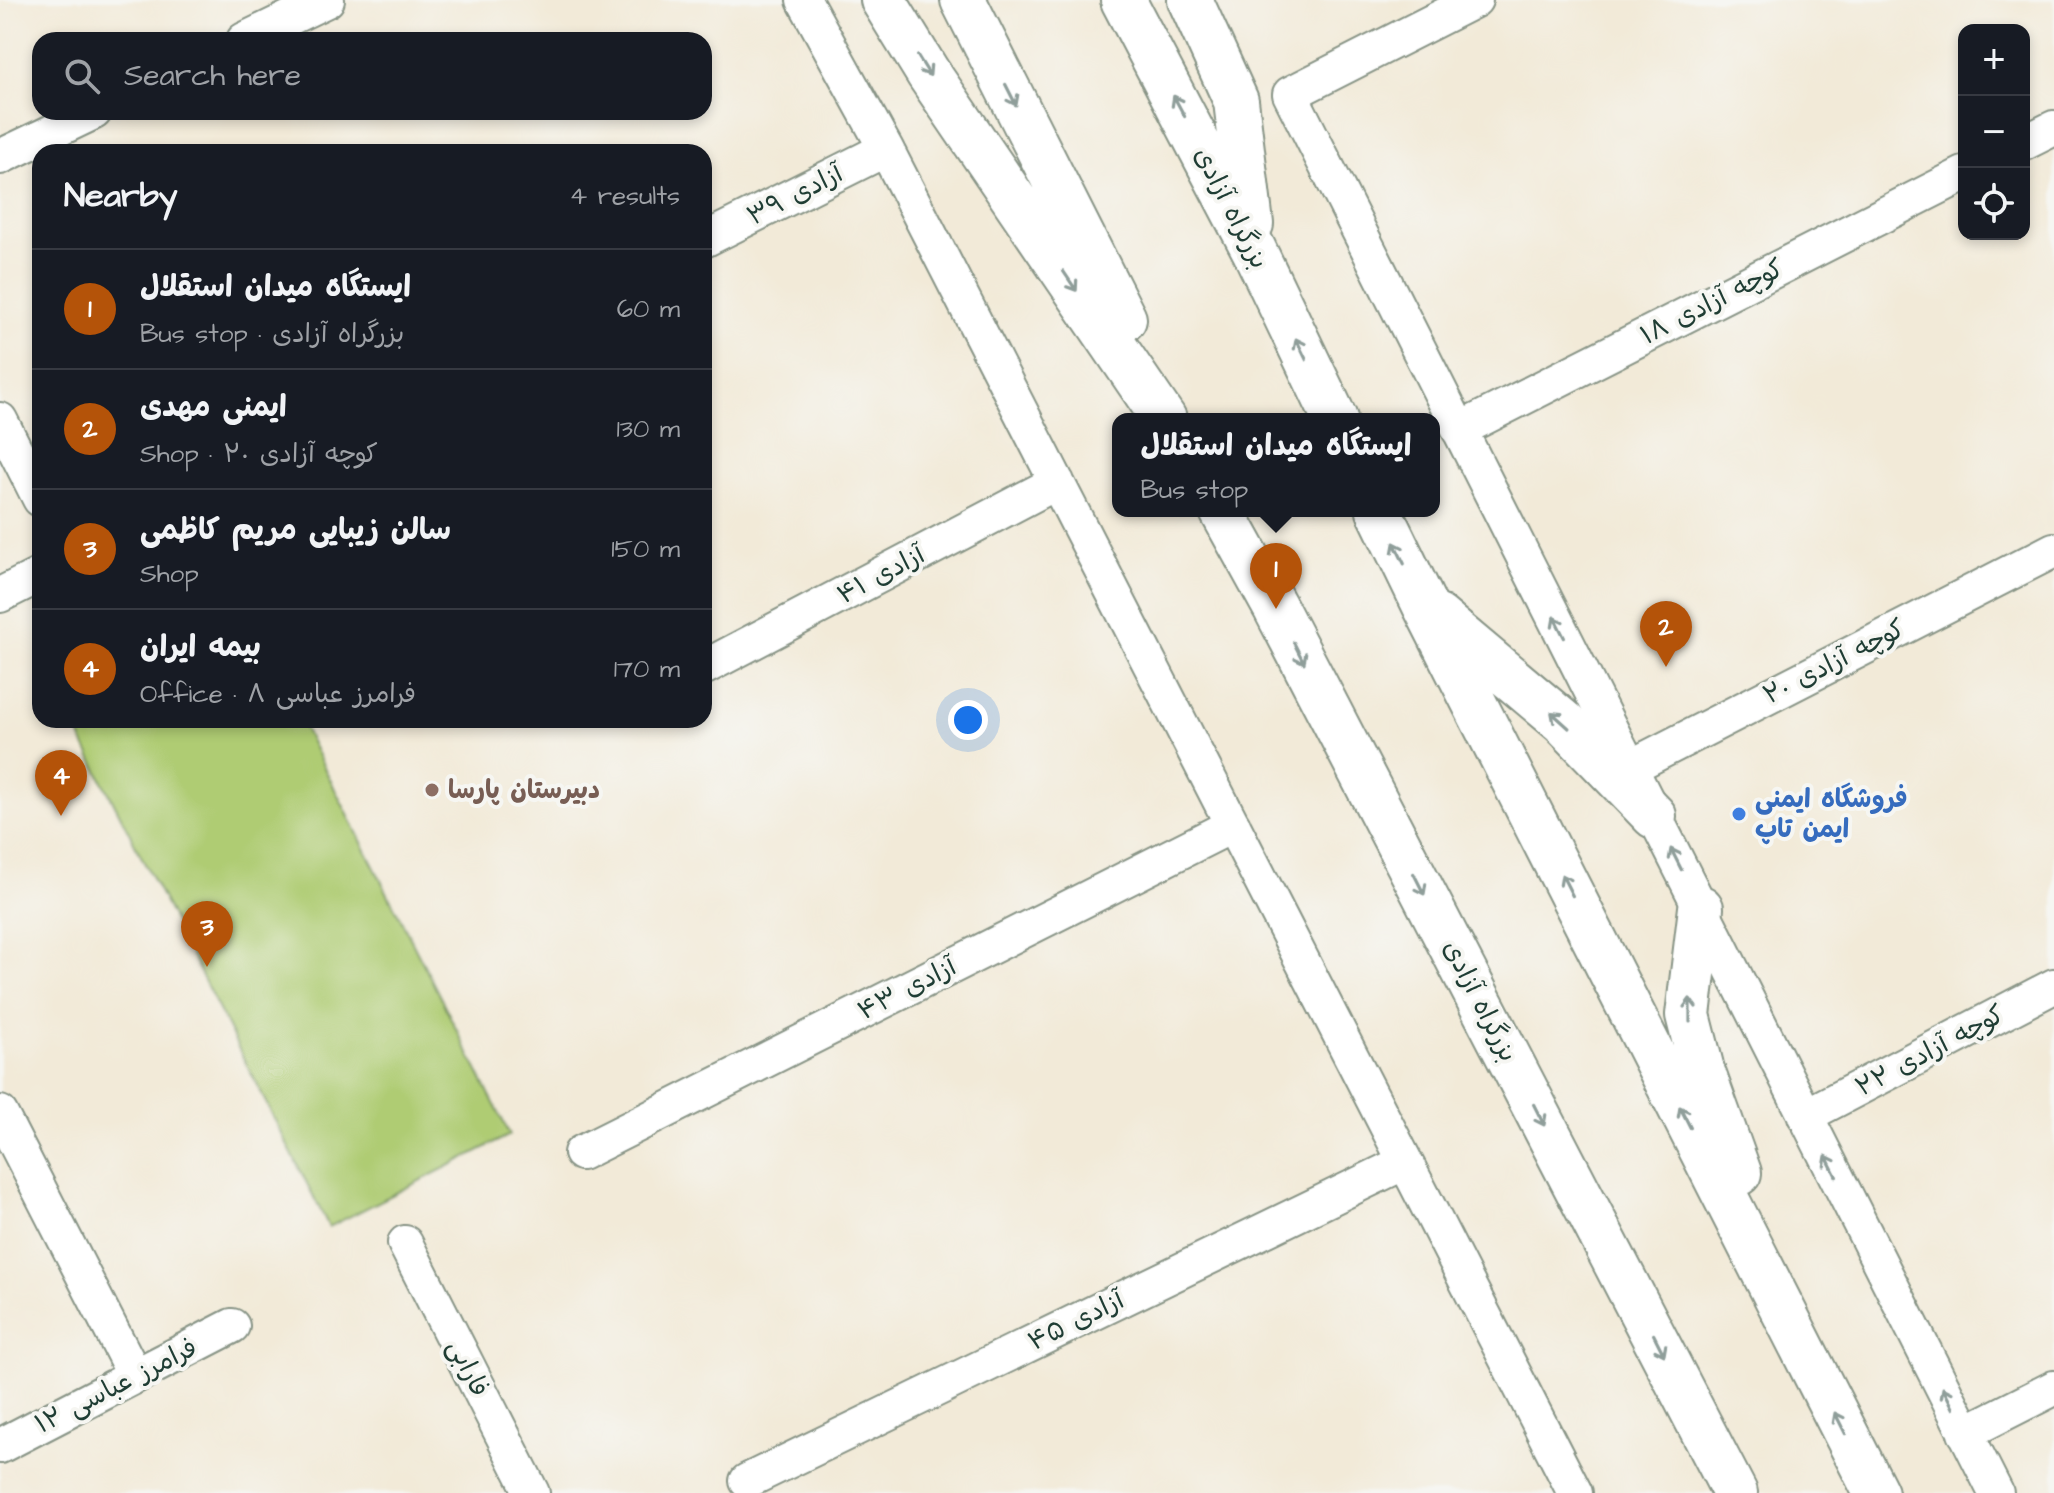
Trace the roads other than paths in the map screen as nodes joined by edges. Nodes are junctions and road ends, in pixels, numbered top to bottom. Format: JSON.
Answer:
{"nodes":[{"id":1,"x":327,"y":0,"type":"edge"},
{"id":2,"x":804,"y":0,"type":"edge"},
{"id":3,"x":883,"y":0,"type":"edge"},
{"id":4,"x":963,"y":0,"type":"edge"},
{"id":5,"x":1123,"y":0,"type":"edge"},
{"id":6,"x":1190,"y":0,"type":"edge"},
{"id":7,"x":1475,"y":0,"type":"edge"},
{"id":8,"x":261,"y":32,"type":"edge"},
{"id":9,"x":77,"y":120,"type":"edge"},
{"id":10,"x":2054,"y":128,"type":"edge"},
{"id":11,"x":2030,"y":140,"type":"edge"},
{"id":12,"x":886,"y":149,"type":"junction"},
{"id":13,"x":0,"y":157,"type":"edge"},
{"id":14,"x":1958,"y":177,"type":"edge"},
{"id":15,"x":712,"y":236,"type":"edge"},
{"id":16,"x":1254,"y":250,"type":"junction"},
{"id":17,"x":1160,"y":413,"type":"edge"},
{"id":18,"x":1171,"y":413,"type":"edge"},
{"id":19,"x":1332,"y":413,"type":"edge"},
{"id":20,"x":0,"y":420,"type":"edge"},
{"id":21,"x":1459,"y":430,"type":"junction"},
{"id":22,"x":1057,"y":482,"type":"junction"},
{"id":23,"x":32,"y":483,"type":"edge"},
{"id":24,"x":1225,"y":517,"type":"edge"},
{"id":25,"x":1382,"y":517,"type":"edge"},
{"id":26,"x":2054,"y":550,"type":"edge"},
{"id":27,"x":32,"y":579,"type":"edge"},
{"id":28,"x":0,"y":595,"type":"edge"},
{"id":29,"x":1425,"y":606,"type":"junction"},
{"id":30,"x":712,"y":663,"type":"edge"},
{"id":31,"x":1622,"y":770,"type":"junction"},
{"id":32,"x":1654,"y":816,"type":"joint"},
{"id":33,"x":1233,"y":825,"type":"junction"},
{"id":34,"x":1701,"y":908,"type":"junction"},
{"id":35,"x":2054,"y":986,"type":"edge"},
{"id":36,"x":0,"y":1113,"type":"edge"},
{"id":37,"x":1805,"y":1116,"type":"junction"},
{"id":38,"x":581,"y":1153,"type":"dead end"},
{"id":39,"x":1405,"y":1162,"type":"junction"},
{"id":40,"x":405,"y":1243,"type":"dead end"},
{"id":41,"x":232,"y":1326,"type":"dead end"},
{"id":42,"x":1802,"y":1349,"type":"junction"},
{"id":43,"x":135,"y":1376,"type":"junction"},
{"id":44,"x":2054,"y":1388,"type":"edge"},
{"id":45,"x":1965,"y":1433,"type":"junction"},
{"id":46,"x":0,"y":1446,"type":"edge"},
{"id":47,"x":747,"y":1481,"type":"dead end"},
{"id":48,"x":1570,"y":1491,"type":"edge"},
{"id":49,"x":532,"y":1493,"type":"edge"},
{"id":50,"x":1735,"y":1493,"type":"edge"},
{"id":51,"x":1876,"y":1493,"type":"edge"},
{"id":52,"x":1996,"y":1493,"type":"edge"}],
"edges":[{"from":1,"to":8,"type":"street"},
{"from":2,"to":12,"type":"street"},
{"from":3,"to":17,"type":"highway","one_way":true},
{"from":4,"to":18,"type":"highway","one_way":true},
{"from":16,"to":5,"type":"highway","name":"بزرگراه آزادی","one_way":true},
{"from":6,"to":16,"type":"highway"},
{"from":7,"to":21,"type":"street"},
{"from":9,"to":13,"type":"street"},
{"from":10,"to":11,"type":"street"},
{"from":12,"to":15,"type":"street","name":"۳۹ آزادی"},
{"from":12,"to":22,"type":"street"},
{"from":14,"to":21,"type":"street","name":"کوچه آزادی ۱۸"},
{"from":19,"to":16,"type":"highway","name":"بزرگراه آزادی","one_way":true},
{"from":20,"to":23,"type":"street"},
{"from":31,"to":21,"type":"street","one_way":true},
{"from":22,"to":30,"type":"street","name":"۴۱ آزادی"},
{"from":22,"to":33,"type":"street"},
{"from":24,"to":50,"type":"highway","name":"بزرگراه آزادی","one_way":true},
{"from":29,"to":25,"type":"highway","one_way":true},
{"from":26,"to":31,"type":"street","name":"کوچه آزادی ۲۰"},
{"from":27,"to":28,"type":"street"},
{"from":31,"to":29,"type":"highway","one_way":true},
{"from":42,"to":29,"type":"highway","one_way":true},
{"from":31,"to":32,"type":"highway"},
{"from":34,"to":32,"type":"street","one_way":true},
{"from":33,"to":38,"type":"street","name":"۴۳ آزادی"},
{"from":33,"to":39,"type":"street"},
{"from":34,"to":37,"type":"street"},
{"from":42,"to":34,"type":"highway","one_way":true},
{"from":35,"to":37,"type":"street","name":"کوچه آزادی ۲۲"},
{"from":36,"to":43,"type":"street"},
{"from":45,"to":37,"type":"street","one_way":true},
{"from":39,"to":47,"type":"street","name":"۴۵ آزادی"},
{"from":39,"to":48,"type":"street"},
{"from":40,"to":49,"type":"street","name":"فارابی"},
{"from":41,"to":43,"type":"street","name":"فرامرز عباسی ۱۲"},
{"from":51,"to":42,"type":"highway","one_way":true},
{"from":43,"to":46,"type":"street","name":"فرامرز عباسی ۱۲"},
{"from":44,"to":45,"type":"street"},
{"from":45,"to":52,"type":"street"}]}
